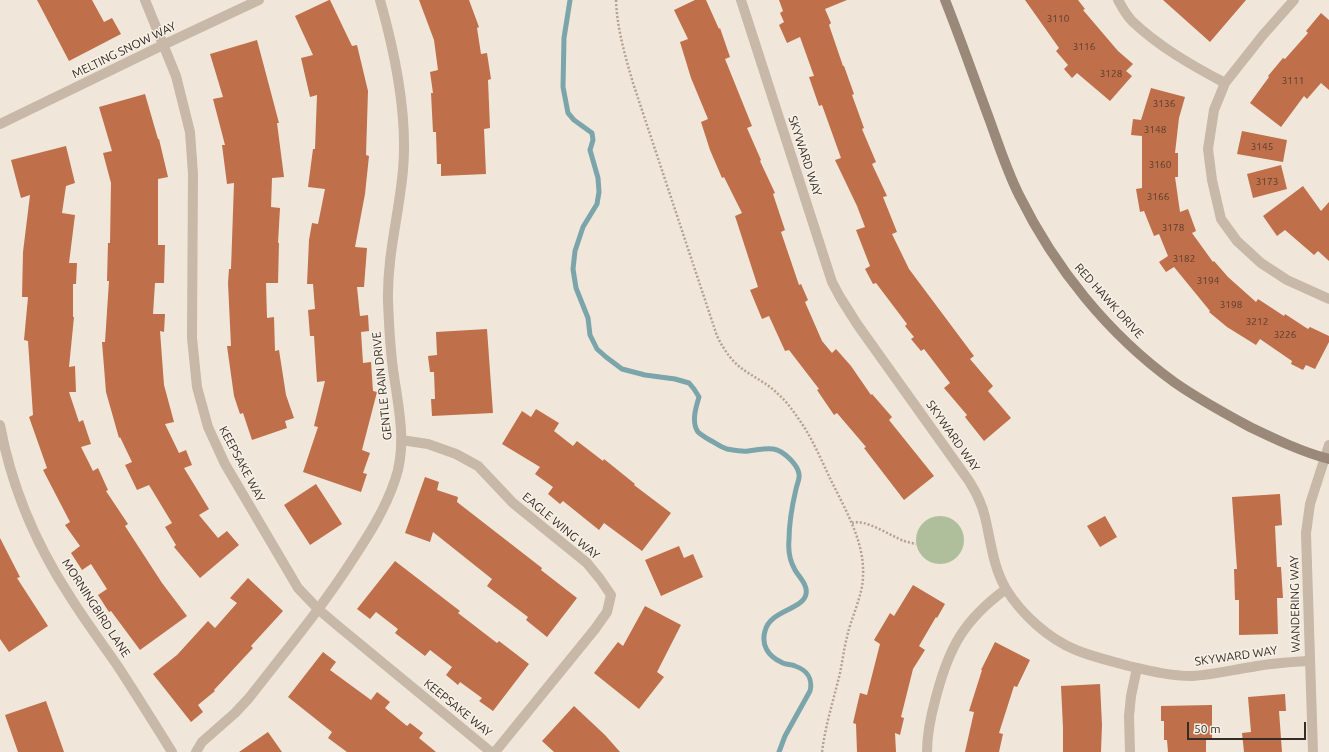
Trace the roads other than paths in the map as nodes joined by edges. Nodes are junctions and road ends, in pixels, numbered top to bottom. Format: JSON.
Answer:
{"nodes":[{"id":1,"x":145,"y":0,"type":"edge"},
{"id":2,"x":259,"y":0,"type":"edge"},
{"id":3,"x":380,"y":0,"type":"edge"},
{"id":4,"x":741,"y":0,"type":"edge"},
{"id":5,"x":945,"y":0,"type":"edge"},
{"id":6,"x":1118,"y":0,"type":"edge"},
{"id":7,"x":1294,"y":0,"type":"edge"},
{"id":8,"x":163,"y":45,"type":"junction"},
{"id":9,"x":1225,"y":83,"type":"junction"},
{"id":10,"x":0,"y":124,"type":"edge"},
{"id":11,"x":1329,"y":299,"type":"edge"},
{"id":12,"x":0,"y":425,"type":"edge"},
{"id":13,"x":401,"y":440,"type":"junction"},
{"id":14,"x":1329,"y":445,"type":"edge"},
{"id":15,"x":1327,"y":459,"type":"edge"},
{"id":16,"x":1006,"y":589,"type":"junction"},
{"id":17,"x":318,"y":609,"type":"junction"},
{"id":18,"x":1309,"y":662,"type":"junction"},
{"id":19,"x":1137,"y":668,"type":"junction"},
{"id":20,"x":172,"y":752,"type":"edge"},
{"id":21,"x":196,"y":752,"type":"edge"},
{"id":22,"x":491,"y":752,"type":"edge"},
{"id":23,"x":495,"y":752,"type":"edge"},
{"id":24,"x":927,"y":752,"type":"edge"},
{"id":25,"x":1130,"y":752,"type":"edge"},
{"id":26,"x":1313,"y":752,"type":"edge"}],
"edges":[{"from":1,"to":8,"type":"street","name":"KEEPSAKE WAY"},
{"from":2,"to":8,"type":"street","name":"MELTING SNOW WAY"},
{"from":3,"to":13,"type":"street","name":"GENTLE RAIN DRIVE"},
{"from":4,"to":16,"type":"street","name":"SKYWARD WAY"},
{"from":5,"to":15,"type":"street","name":"RED HAWK DRIVE"},
{"from":6,"to":9,"type":"street"},
{"from":7,"to":9,"type":"street"},
{"from":8,"to":10,"type":"street","name":"MELTING SNOW WAY"},
{"from":8,"to":17,"type":"street","name":"KEEPSAKE WAY"},
{"from":9,"to":11,"type":"street"},
{"from":12,"to":20,"type":"street","name":"MORNINGBIRD LANE"},
{"from":13,"to":17,"type":"street","name":"GENTLE RAIN DRIVE"},
{"from":13,"to":23,"type":"street","name":"EAGLE WING WAY"},
{"from":14,"to":15,"type":"street","name":"WANDERING WAY"},
{"from":15,"to":18,"type":"street","name":"WANDERING WAY"},
{"from":16,"to":19,"type":"street","name":"SKYWARD WAY"},
{"from":16,"to":24,"type":"street"},
{"from":17,"to":21,"type":"street","name":"GENTLE RAIN DRIVE"},
{"from":17,"to":22,"type":"street","name":"KEEPSAKE WAY"},
{"from":18,"to":19,"type":"street","name":"SKYWARD WAY"},
{"from":18,"to":26,"type":"street","name":"WANDERING WAY"},
{"from":19,"to":25,"type":"street"}]}
